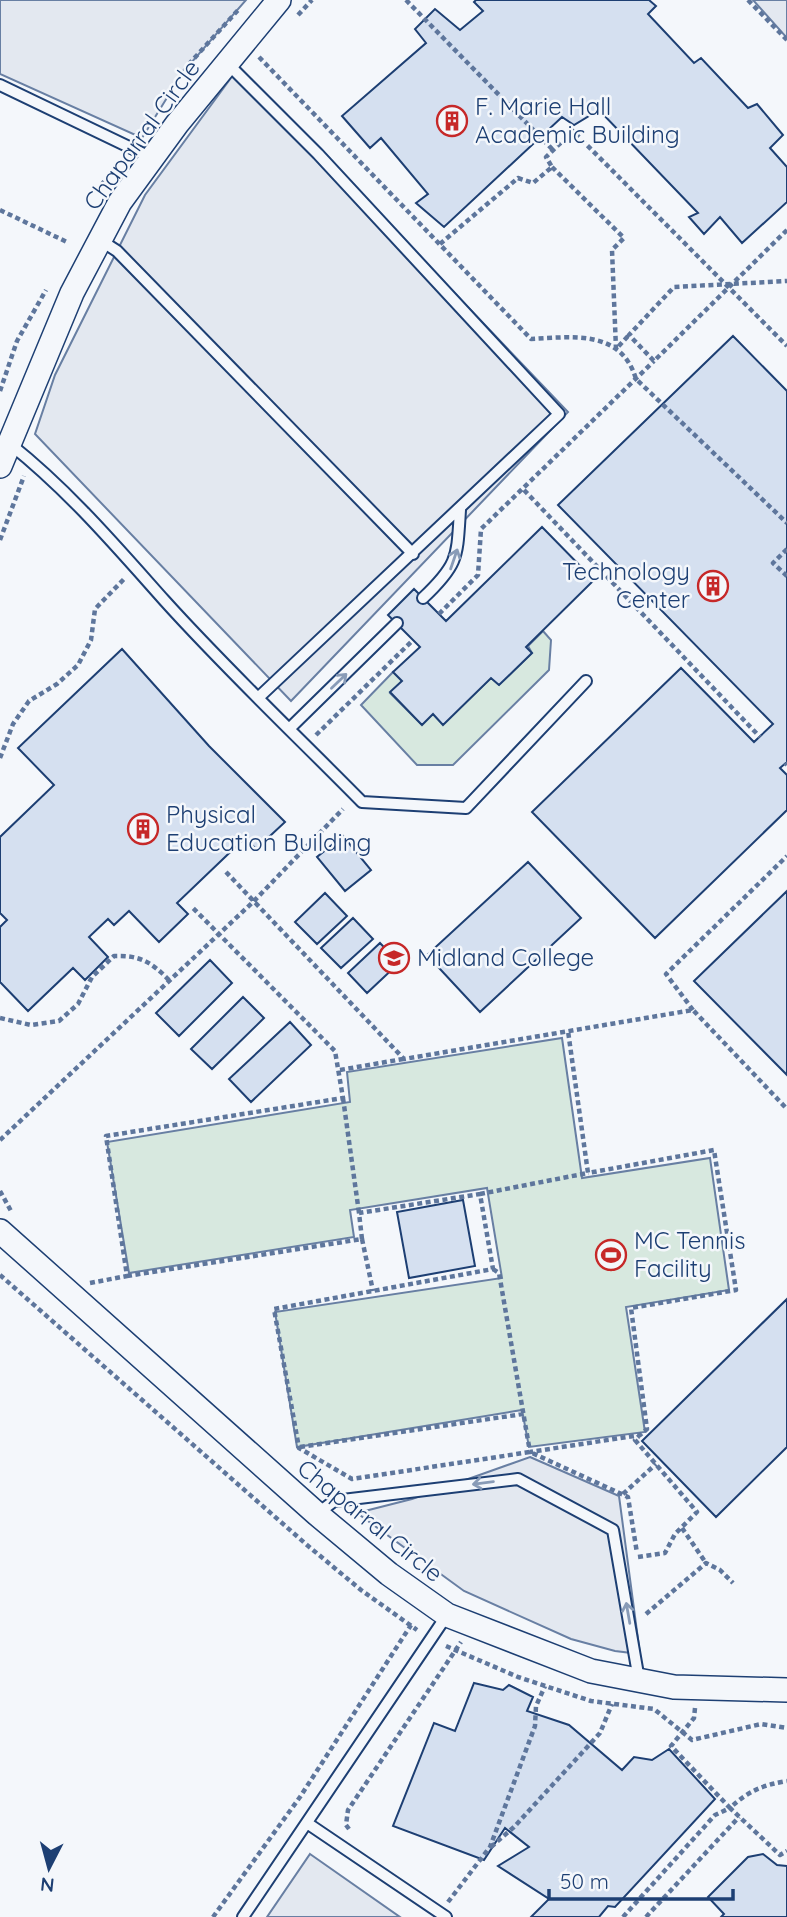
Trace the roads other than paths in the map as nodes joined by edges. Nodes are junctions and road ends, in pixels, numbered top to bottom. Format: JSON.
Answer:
{"nodes":[{"id":1,"x":279,"y":0,"type":"edge"},
{"id":2,"x":234,"y":70,"type":"junction"},
{"id":3,"x":0,"y":85,"type":"edge"},
{"id":4,"x":152,"y":158,"type":"junction"},
{"id":5,"x":100,"y":240,"type":"junction"},
{"id":6,"x":10,"y":444,"type":"junction"},
{"id":7,"x":0,"y":466,"type":"edge"},
{"id":8,"x":460,"y":510,"type":"junction"},
{"id":9,"x":412,"y":554,"type":"junction"},
{"id":10,"x":423,"y":598,"type":"dead end"},
{"id":11,"x":397,"y":623,"type":"dead end"},
{"id":12,"x":586,"y":681,"type":"dead end"},
{"id":13,"x":259,"y":697,"type":"junction"},
{"id":14,"x":290,"y":728,"type":"junction"},
{"id":15,"x":0,"y":1231,"type":"edge"},
{"id":16,"x":317,"y":1514,"type":"junction"},
{"id":17,"x":447,"y":1615,"type":"junction"},
{"id":18,"x":639,"y":1680,"type":"junction"},
{"id":19,"x":787,"y":1690,"type":"edge"},
{"id":20,"x":307,"y":1823,"type":"junction"},
{"id":21,"x":243,"y":1917,"type":"edge"},
{"id":22,"x":446,"y":1917,"type":"edge"}],
"edges":[{"from":1,"to":2,"type":"street","name":"Chaparral Circle"},
{"from":2,"to":4,"type":"street","name":"Chaparral Circle"},
{"from":2,"to":8,"type":"lane"},
{"from":3,"to":4,"type":"lane"},
{"from":4,"to":5,"type":"street","name":"Chaparral Circle"},
{"from":5,"to":6,"type":"street","name":"Chaparral Circle"},
{"from":5,"to":9,"type":"lane"},
{"from":6,"to":7,"type":"street","name":"Chaparral Circle"},
{"from":6,"to":13,"type":"lane"},
{"from":8,"to":9,"type":"lane"},
{"from":10,"to":8,"type":"lane","one_way":true},
{"from":9,"to":13,"type":"lane"},
{"from":14,"to":11,"type":"lane","one_way":true},
{"from":12,"to":14,"type":"lane"},
{"from":13,"to":14,"type":"lane"},
{"from":15,"to":16,"type":"street","name":"Chaparral Circle"},
{"from":16,"to":17,"type":"street","name":"Chaparral Circle"},
{"from":18,"to":16,"type":"lane","one_way":true},
{"from":17,"to":18,"type":"street","name":"Chaparral Circle"},
{"from":17,"to":20,"type":"lane"},
{"from":18,"to":19,"type":"street","name":"Chaparral Circle"},
{"from":20,"to":21,"type":"lane"},
{"from":20,"to":22,"type":"lane"}]}
